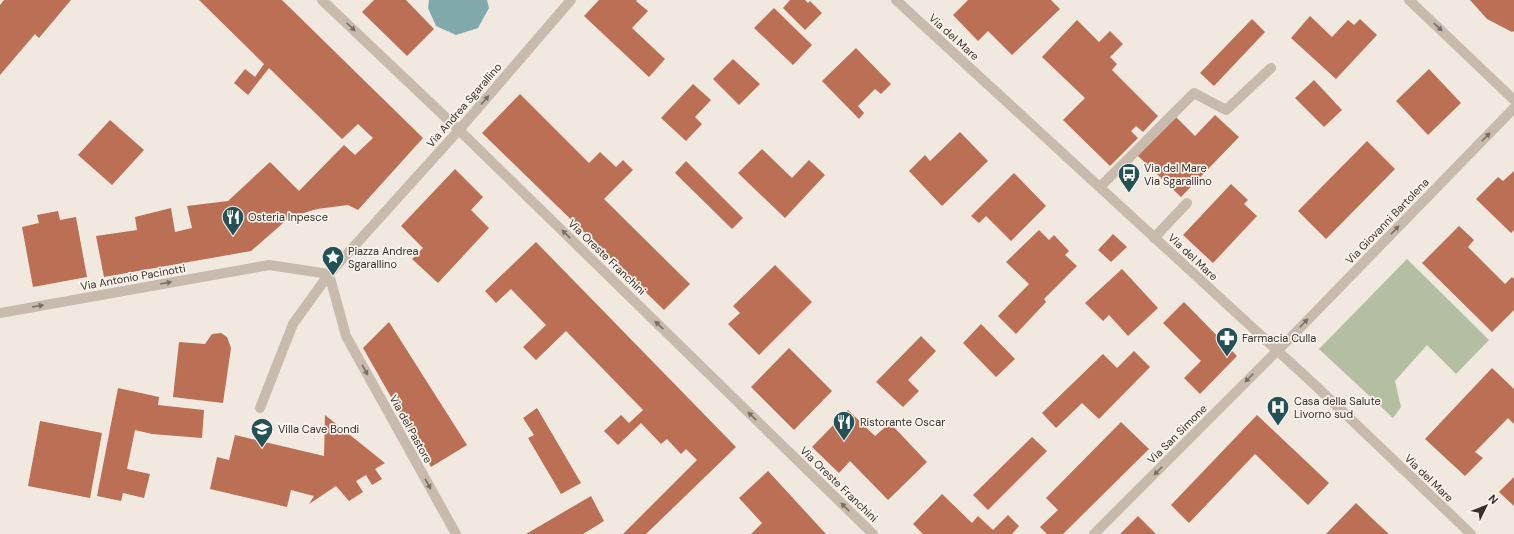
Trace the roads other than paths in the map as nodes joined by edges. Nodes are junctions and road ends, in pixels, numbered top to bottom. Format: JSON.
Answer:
{"nodes":[{"id":1,"x":322,"y":0,"type":"edge"},
{"id":2,"x":571,"y":0,"type":"edge"},
{"id":3,"x":896,"y":0,"type":"edge"},
{"id":4,"x":1409,"y":0,"type":"edge"},
{"id":5,"x":1271,"y":68,"type":"dead end"},
{"id":6,"x":1514,"y":100,"type":"edge"},
{"id":7,"x":1514,"y":108,"type":"edge"},
{"id":8,"x":459,"y":130,"type":"junction"},
{"id":9,"x":1100,"y":187,"type":"junction"},
{"id":10,"x":1186,"y":203,"type":"dead end"},
{"id":11,"x":1154,"y":238,"type":"junction"},
{"id":12,"x":329,"y":274,"type":"junction"},
{"id":13,"x":0,"y":313,"type":"edge"},
{"id":14,"x":1277,"y":351,"type":"junction"},
{"id":15,"x":260,"y":408,"type":"dead end"},
{"id":16,"x":456,"y":534,"type":"edge"},
{"id":17,"x":873,"y":534,"type":"edge"},
{"id":18,"x":1094,"y":534,"type":"edge"},
{"id":19,"x":1471,"y":534,"type":"edge"}],
"edges":[{"from":1,"to":8,"type":"street","name":"Via Oreste Franchini","one_way":true},
{"from":8,"to":2,"type":"street","name":"Via Andrea Sgarallino","one_way":true},
{"from":3,"to":9,"type":"street","name":"Via del Mare"},
{"from":4,"to":6,"type":"street","one_way":true},
{"from":5,"to":9,"type":"street"},
{"from":14,"to":7,"type":"street","name":"Via Giovanni Bartolena","one_way":true},
{"from":8,"to":12,"type":"street","name":"Via Andrea Sgarallino"},
{"from":17,"to":8,"type":"street","name":"Via Oreste Franchini","one_way":true},
{"from":9,"to":11,"type":"street","name":"Via del Mare"},
{"from":10,"to":11,"type":"street"},
{"from":11,"to":14,"type":"street","name":"Via del Mare"},
{"from":13,"to":12,"type":"street","name":"Via Antonio Pacinotti","one_way":true},
{"from":12,"to":15,"type":"street"},
{"from":12,"to":16,"type":"street","name":"Via del Pastore","one_way":true},
{"from":14,"to":18,"type":"street","name":"Via San Simone","one_way":true},
{"from":14,"to":19,"type":"street","name":"Via del Mare"}]}
